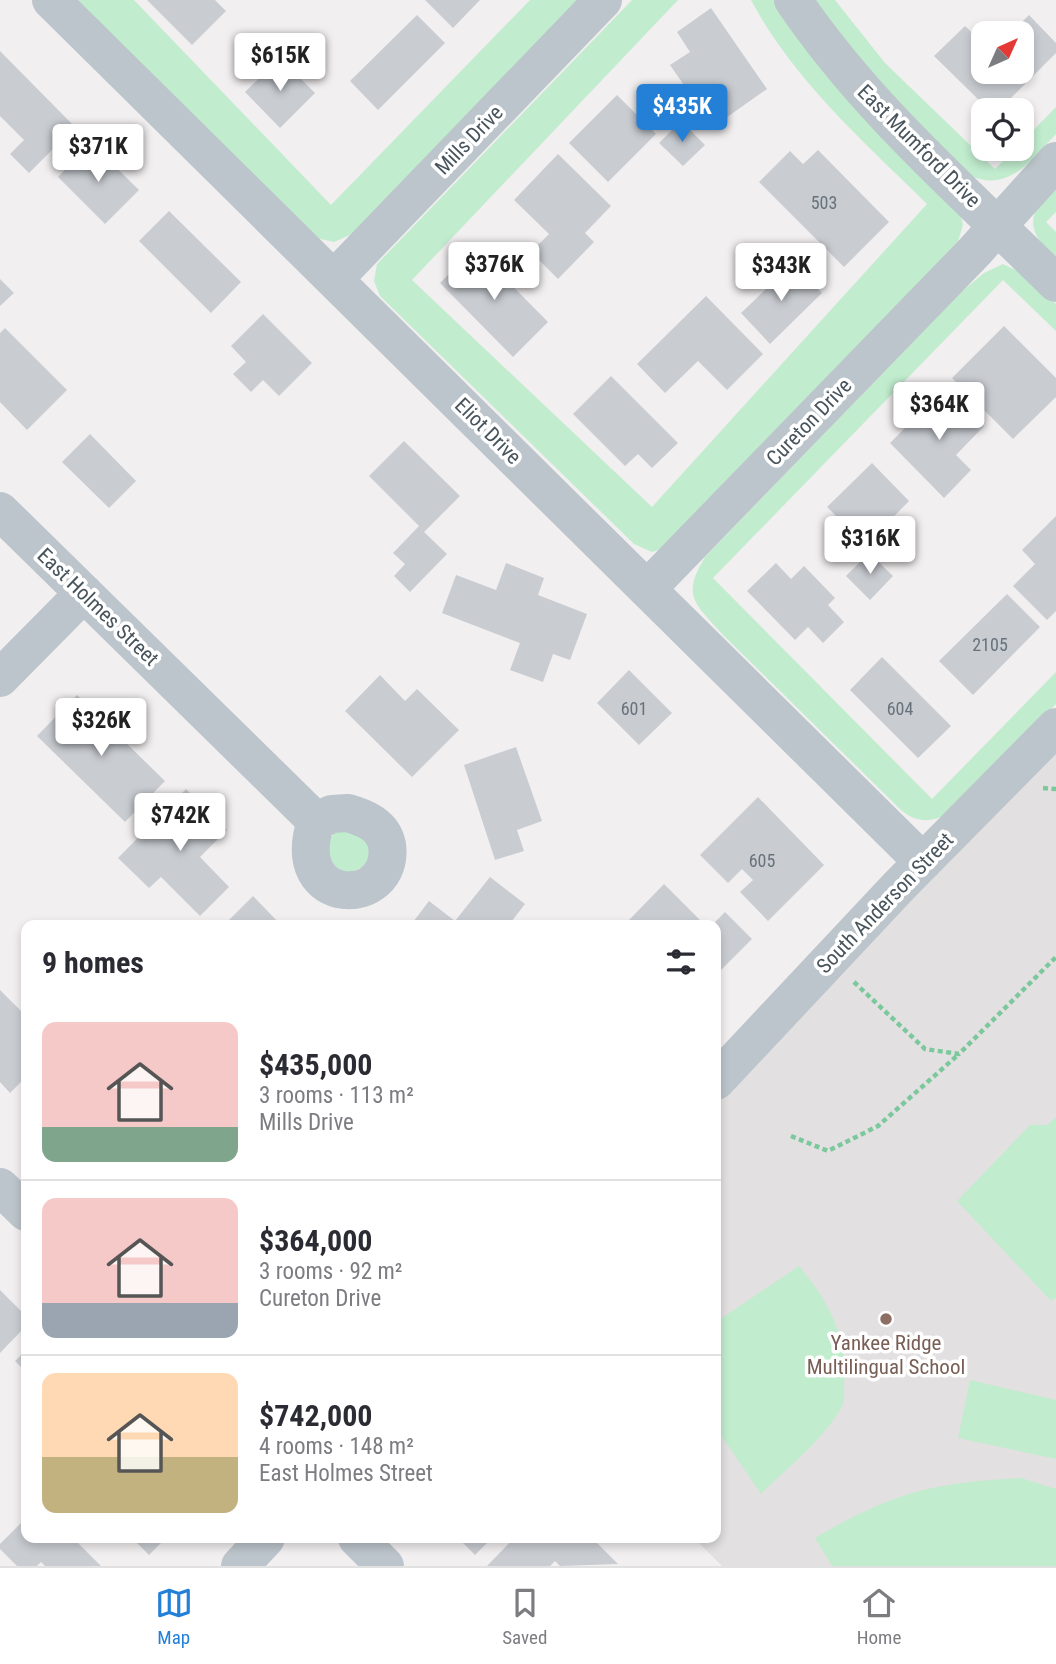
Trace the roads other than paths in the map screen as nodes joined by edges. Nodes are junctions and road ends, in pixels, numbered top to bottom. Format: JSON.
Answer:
{"nodes":[{"id":1,"x":51,"y":0,"type":"edge"},
{"id":2,"x":603,"y":0,"type":"edge"},
{"id":3,"x":793,"y":0,"type":"edge"},
{"id":4,"x":1056,"y":161,"type":"edge"},
{"id":5,"x":997,"y":225,"type":"junction"},
{"id":6,"x":334,"y":279,"type":"junction"},
{"id":7,"x":1056,"y":283,"type":"edge"},
{"id":8,"x":0,"y":511,"type":"edge"},
{"id":9,"x":648,"y":589,"type":"junction"},
{"id":10,"x":84,"y":593,"type":"junction"},
{"id":11,"x":0,"y":678,"type":"edge"},
{"id":12,"x":1056,"y":727,"type":"edge"},
{"id":13,"x":316,"y":821,"type":"dead end"},
{"id":14,"x":923,"y":862,"type":"junction"},
{"id":15,"x":721,"y":1076,"type":"edge"},
{"id":16,"x":261,"y":1543,"type":"edge"},
{"id":17,"x":362,"y":1543,"type":"edge"},
{"id":18,"x":240,"y":1566,"type":"edge"},
{"id":19,"x":385,"y":1566,"type":"edge"}],
"edges":[{"from":1,"to":6,"type":"street","name":"Eliot Drive"},
{"from":2,"to":6,"type":"street","name":"Mills Drive"},
{"from":3,"to":5,"type":"street","name":"East Mumford Drive"},
{"from":4,"to":5,"type":"street","name":"Cureton Drive"},
{"from":5,"to":7,"type":"street","name":"East Mumford Drive"},
{"from":5,"to":9,"type":"street","name":"Cureton Drive"},
{"from":6,"to":9,"type":"street","name":"Eliot Drive"},
{"from":8,"to":10,"type":"street","name":"East Holmes Street"},
{"from":9,"to":14,"type":"street","name":"Eliot Drive"},
{"from":10,"to":11,"type":"street"},
{"from":10,"to":13,"type":"street","name":"East Holmes Street"},
{"from":12,"to":14,"type":"street","name":"South Anderson Street"},
{"from":14,"to":15,"type":"street","name":"South Anderson Street"},
{"from":16,"to":18,"type":"street"},
{"from":17,"to":19,"type":"street"}]}
